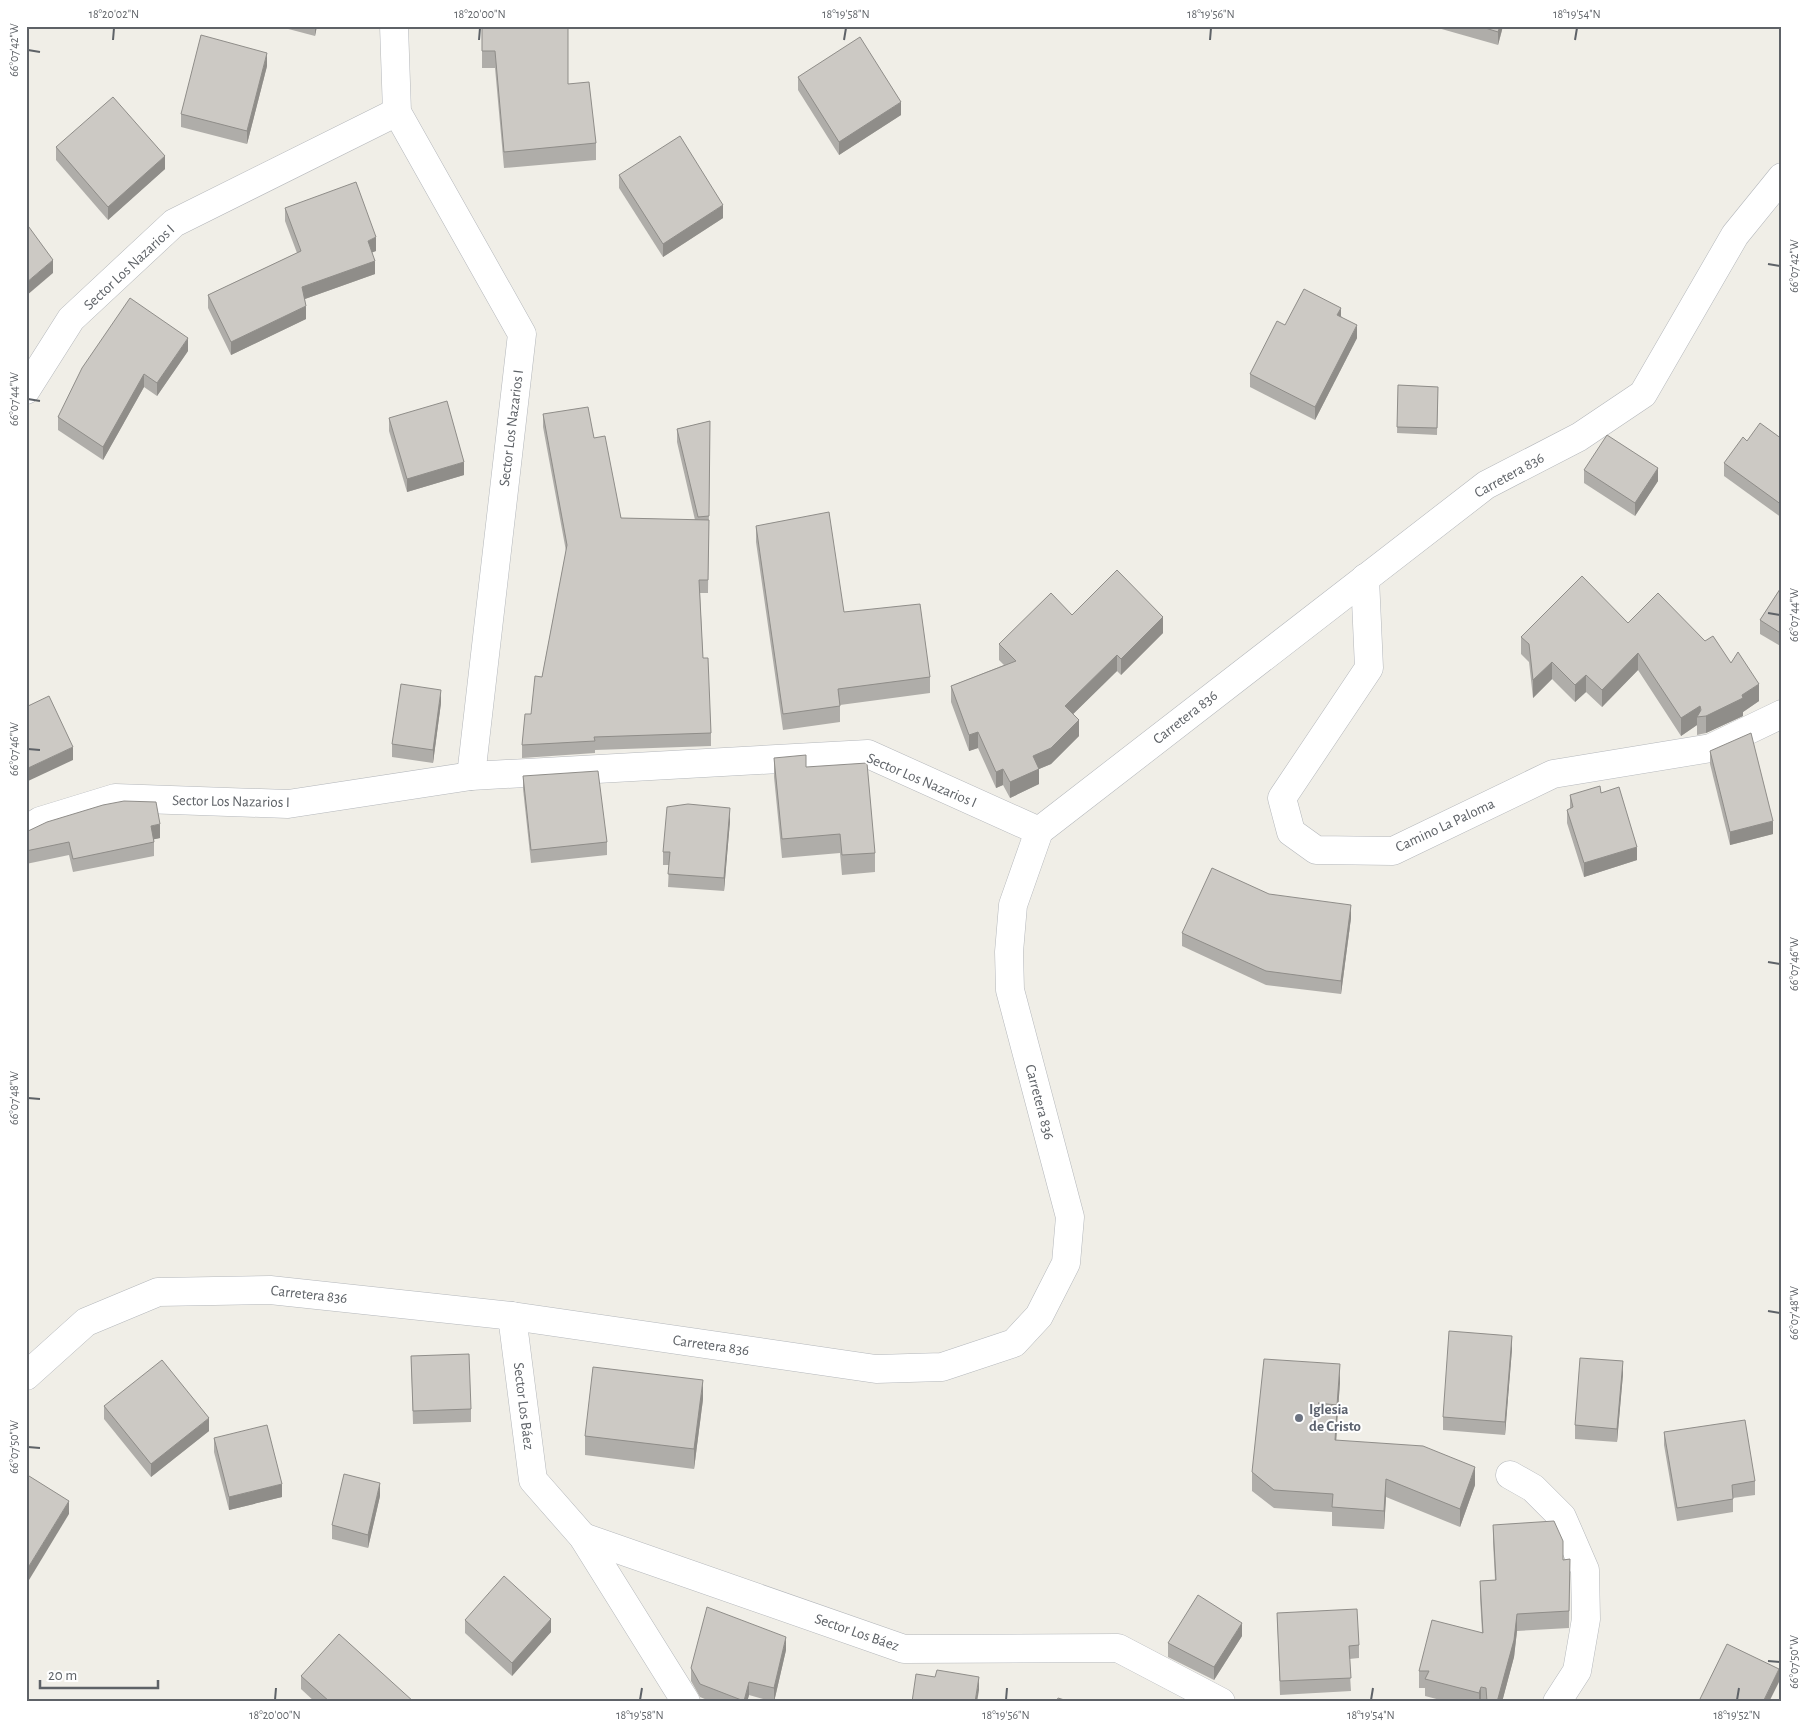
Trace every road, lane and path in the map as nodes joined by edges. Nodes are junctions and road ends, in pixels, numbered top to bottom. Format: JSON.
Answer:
{"nodes":[{"id":1,"x":394,"y":26,"type":"edge"},
{"id":2,"x":397,"y":112,"type":"junction"},
{"id":3,"x":1782,"y":177,"type":"edge"},
{"id":4,"x":26,"y":390,"type":"edge"},
{"id":5,"x":1365,"y":578,"type":"junction"},
{"id":6,"x":1782,"y":714,"type":"edge"},
{"id":7,"x":471,"y":776,"type":"junction"},
{"id":8,"x":26,"y":830,"type":"edge"},
{"id":9,"x":1039,"y":831,"type":"junction"},
{"id":10,"x":512,"y":1316,"type":"junction"},
{"id":11,"x":26,"y":1376,"type":"edge"},
{"id":12,"x":1510,"y":1475,"type":"dead end"},
{"id":13,"x":583,"y":1537,"type":"junction"},
{"id":14,"x":686,"y":1702,"type":"edge"},
{"id":15,"x":1220,"y":1702,"type":"edge"},
{"id":16,"x":1557,"y":1702,"type":"edge"}],
"edges":[{"from":1,"to":2,"type":"street","name":"Sector Los Nazarios I"},
{"from":2,"to":4,"type":"street","name":"Sector Los Nazarios I"},
{"from":2,"to":7,"type":"street","name":"Sector Los Nazarios I"},
{"from":3,"to":5,"type":"street","name":"Carretera 836"},
{"from":5,"to":6,"type":"street","name":"Camino La Paloma"},
{"from":5,"to":9,"type":"street","name":"Carretera 836"},
{"from":7,"to":8,"type":"street","name":"Sector Los Nazarios I"},
{"from":7,"to":9,"type":"street","name":"Sector Los Nazarios I"},
{"from":9,"to":10,"type":"street","name":"Carretera 836"},
{"from":10,"to":11,"type":"street","name":"Carretera 836"},
{"from":10,"to":13,"type":"street","name":"Sector Los Báez"},
{"from":12,"to":16,"type":"street"},
{"from":13,"to":14,"type":"street","name":"Sector Los Báez"},
{"from":13,"to":15,"type":"street","name":"Sector Los Báez"}]}
